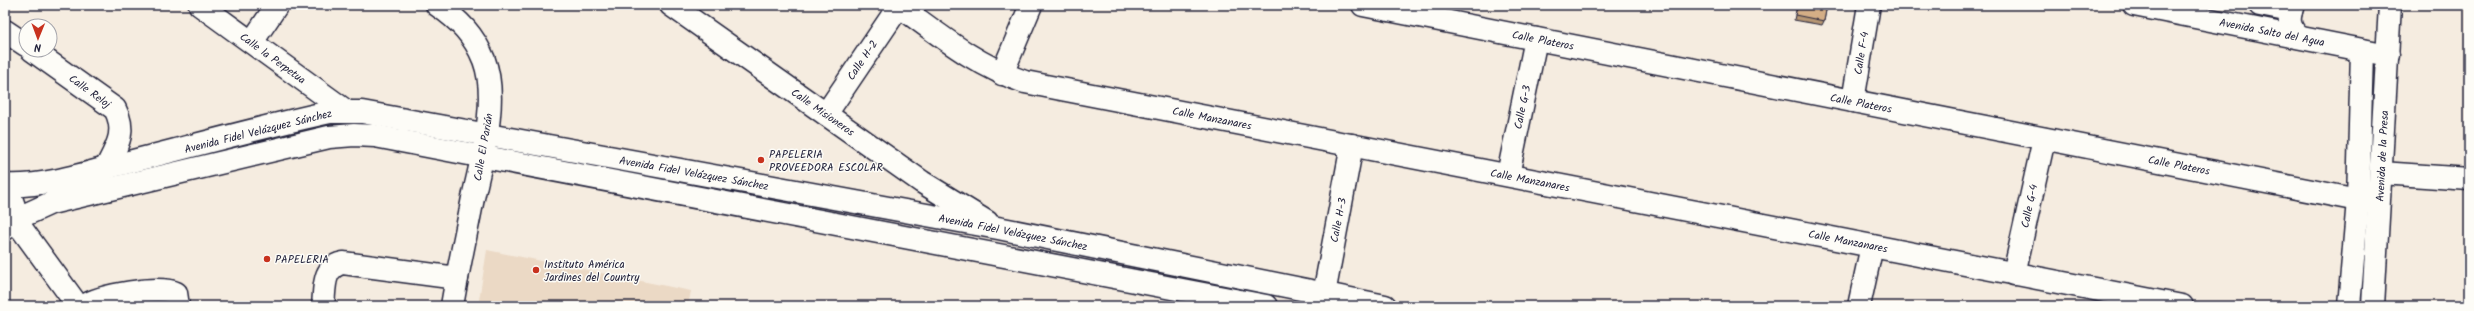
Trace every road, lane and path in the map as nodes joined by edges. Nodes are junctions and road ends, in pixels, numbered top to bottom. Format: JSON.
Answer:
{"nodes":[{"id":1,"x":200,"y":5,"type":"edge"},
{"id":2,"x":277,"y":5,"type":"edge"},
{"id":3,"x":437,"y":5,"type":"edge"},
{"id":4,"x":671,"y":5,"type":"edge"},
{"id":5,"x":898,"y":5,"type":"edge"},
{"id":6,"x":1031,"y":5,"type":"edge"},
{"id":7,"x":1363,"y":5,"type":"edge"},
{"id":8,"x":1869,"y":5,"type":"edge"},
{"id":9,"x":2134,"y":5,"type":"edge"},
{"id":10,"x":2260,"y":5,"type":"edge"},
{"id":11,"x":2390,"y":5,"type":"edge"},
{"id":12,"x":2292,"y":8,"type":"edge"},
{"id":13,"x":5,"y":31,"type":"edge"},
{"id":14,"x":2299,"y":37,"type":"junction"},
{"id":15,"x":1536,"y":39,"type":"junction"},
{"id":16,"x":18,"y":40,"type":"edge"},
{"id":17,"x":252,"y":42,"type":"junction"},
{"id":18,"x":2362,"y":50,"type":"junction"},
{"id":19,"x":2388,"y":55,"type":"junction"},
{"id":20,"x":43,"y":58,"type":"edge"},
{"id":21,"x":1002,"y":74,"type":"junction"},
{"id":22,"x":1853,"y":101,"type":"junction"},
{"id":23,"x":346,"y":111,"type":"junction"},
{"id":24,"x":826,"y":114,"type":"junction"},
{"id":25,"x":485,"y":134,"type":"junction"},
{"id":26,"x":2044,"y":138,"type":"junction"},
{"id":27,"x":1352,"y":145,"type":"junction"},
{"id":28,"x":482,"y":157,"type":"junction"},
{"id":29,"x":106,"y":168,"type":"junction"},
{"id":30,"x":2381,"y":173,"type":"junction"},
{"id":31,"x":1508,"y":175,"type":"junction"},
{"id":32,"x":2469,"y":178,"type":"edge"},
{"id":33,"x":5,"y":185,"type":"edge"},
{"id":34,"x":5,"y":192,"type":"edge"},
{"id":35,"x":2358,"y":200,"type":"junction"},
{"id":36,"x":11,"y":225,"type":"edge"},
{"id":37,"x":998,"y":228,"type":"junction"},
{"id":38,"x":1872,"y":246,"type":"junction"},
{"id":39,"x":2014,"y":274,"type":"junction"},
{"id":40,"x":1232,"y":276,"type":"junction"},
{"id":41,"x":457,"y":278,"type":"junction"},
{"id":42,"x":1324,"y":294,"type":"junction"},
{"id":43,"x":1228,"y":299,"type":"junction"},
{"id":44,"x":78,"y":306,"type":"edge"},
{"id":45,"x":84,"y":306,"type":"edge"},
{"id":46,"x":178,"y":306,"type":"edge"},
{"id":47,"x":323,"y":306,"type":"edge"},
{"id":48,"x":452,"y":306,"type":"edge"},
{"id":49,"x":1266,"y":306,"type":"edge"},
{"id":50,"x":1385,"y":306,"type":"edge"},
{"id":51,"x":1859,"y":306,"type":"edge"},
{"id":52,"x":2182,"y":306,"type":"edge"},
{"id":53,"x":2348,"y":306,"type":"edge"},
{"id":54,"x":2374,"y":306,"type":"edge"}],
"edges":[{"from":1,"to":17,"type":"street","name":"Calle la Perpetua"},
{"from":2,"to":17,"type":"street"},
{"from":3,"to":25,"type":"street","name":"Calle El Parián"},
{"from":4,"to":24,"type":"street","name":"Calle Misioneros"},
{"from":5,"to":21,"type":"street","name":"Calle Manzanares"},
{"from":5,"to":24,"type":"street","name":"Calle H-2"},
{"from":6,"to":21,"type":"street"},
{"from":7,"to":15,"type":"street","name":"Calle Plateros"},
{"from":8,"to":22,"type":"street","name":"Calle F-4"},
{"from":9,"to":14,"type":"street","name":"Avenida Salto del Agua"},
{"from":10,"to":12,"type":"street"},
{"from":11,"to":19,"type":"street","name":"Avenida de la Presa"},
{"from":12,"to":14,"type":"street"},
{"from":13,"to":16,"type":"street"},
{"from":14,"to":18,"type":"street","name":"Avenida Salto del Agua"},
{"from":15,"to":22,"type":"street","name":"Calle Plateros"},
{"from":15,"to":31,"type":"street","name":"Calle G-3"},
{"from":17,"to":23,"type":"street","name":"Calle la Perpetua"},
{"from":18,"to":19,"type":"street","name":"Avenida Salto del Agua"},
{"from":18,"to":35,"type":"street","name":"Avenida de la Presa"},
{"from":19,"to":30,"type":"street","name":"Avenida de la Presa"},
{"from":20,"to":29,"type":"street","name":"Calle Reloj"},
{"from":21,"to":27,"type":"street","name":"Calle Manzanares"},
{"from":22,"to":26,"type":"street","name":"Calle Plateros"},
{"from":23,"to":25,"type":"street","name":"Avenida Fidel Velázquez Sánchez"},
{"from":23,"to":29,"type":"street","name":"Avenida Fidel Velázquez Sánchez"},
{"from":24,"to":37,"type":"street","name":"Calle Misioneros"},
{"from":25,"to":28,"type":"street","name":"Calle El Parián"},
{"from":25,"to":37,"type":"street","name":"Avenida Fidel Velázquez Sánchez"},
{"from":26,"to":35,"type":"street","name":"Calle Plateros"},
{"from":26,"to":39,"type":"street","name":"Calle G-4"},
{"from":27,"to":31,"type":"street","name":"Calle Manzanares"},
{"from":27,"to":42,"type":"street","name":"Calle H-3"},
{"from":28,"to":36,"type":"street","name":"Avenida Fidel Velázquez Sánchez"},
{"from":28,"to":41,"type":"street","name":"Calle El Parián"},
{"from":28,"to":43,"type":"street","name":"Avenida Fidel Velázquez Sánchez"},
{"from":29,"to":33,"type":"street","name":"Avenida Fidel Velázquez Sánchez"},
{"from":30,"to":32,"type":"street"},
{"from":30,"to":54,"type":"street","name":"Avenida de la Presa"},
{"from":31,"to":38,"type":"street","name":"Calle Manzanares"},
{"from":34,"to":36,"type":"street"},
{"from":35,"to":53,"type":"street","name":"Avenida de la Presa"},
{"from":36,"to":44,"type":"street"},
{"from":37,"to":40,"type":"street","name":"Avenida Fidel Velázquez Sánchez"},
{"from":38,"to":39,"type":"street","name":"Calle Manzanares"},
{"from":38,"to":51,"type":"street"},
{"from":39,"to":52,"type":"street","name":"Calle Manzanares"},
{"from":40,"to":42,"type":"street","name":"Avenida Fidel Velázquez Sánchez"},
{"from":40,"to":43,"type":"street"},
{"from":41,"to":47,"type":"street"},
{"from":41,"to":48,"type":"street","name":"Calle El Parián"},
{"from":42,"to":50,"type":"street","name":"Avenida Fidel Velázquez Sánchez"},
{"from":43,"to":49,"type":"street","name":"Avenida Fidel Velázquez Sánchez"},
{"from":45,"to":46,"type":"street"}]}
